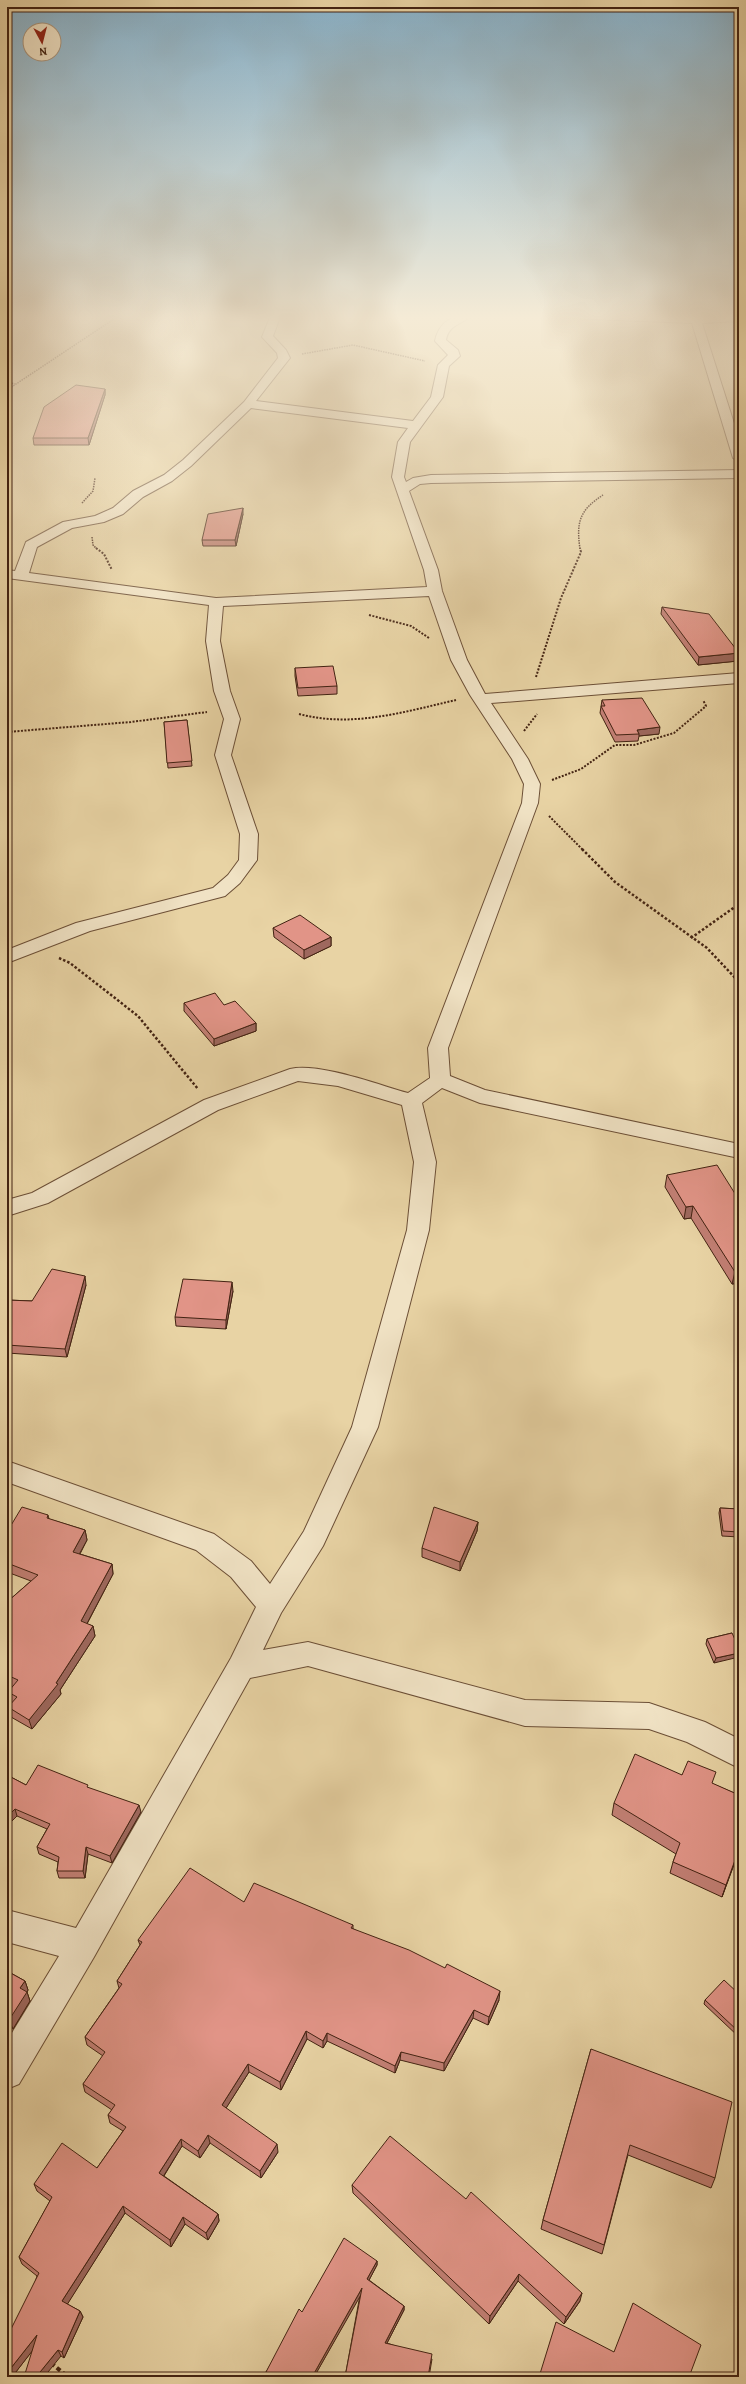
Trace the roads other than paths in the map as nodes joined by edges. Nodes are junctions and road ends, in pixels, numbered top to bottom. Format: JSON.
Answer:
{"nodes":[{"id":1,"x":225,"y":426,"type":"edge"},
{"id":2,"x":415,"y":426,"type":"edge"},
{"id":3,"x":728,"y":426,"type":"edge"},
{"id":4,"x":739,"y":458,"type":"edge"},
{"id":5,"x":739,"y":474,"type":"edge"},
{"id":6,"x":403,"y":489,"type":"junction"},
{"id":7,"x":14,"y":574,"type":"edge"},
{"id":8,"x":435,"y":591,"type":"junction"},
{"id":9,"x":216,"y":602,"type":"junction"},
{"id":10,"x":739,"y":678,"type":"edge"},
{"id":11,"x":479,"y":697,"type":"junction"},
{"id":12,"x":7,"y":957,"type":"edge"},
{"id":13,"x":440,"y":1080,"type":"junction"},
{"id":14,"x":411,"y":1101,"type":"junction"},
{"id":15,"x":739,"y":1151,"type":"edge"},
{"id":16,"x":7,"y":1208,"type":"edge"},
{"id":17,"x":7,"y":1472,"type":"edge"},
{"id":18,"x":271,"y":1605,"type":"junction"},
{"id":19,"x":241,"y":1667,"type":"junction"},
{"id":20,"x":739,"y":1754,"type":"edge"},
{"id":21,"x":7,"y":1926,"type":"edge"},
{"id":22,"x":83,"y":1946,"type":"junction"},
{"id":23,"x":7,"y":2072,"type":"edge"}],
"edges":[{"from":1,"to":7,"type":"street"},
{"from":2,"to":6,"type":"street"},
{"from":3,"to":4,"type":"street"},
{"from":5,"to":6,"type":"street"},
{"from":6,"to":8,"type":"street"},
{"from":7,"to":9,"type":"street"},
{"from":8,"to":9,"type":"street"},
{"from":8,"to":11,"type":"street"},
{"from":9,"to":12,"type":"street"},
{"from":10,"to":11,"type":"street"},
{"from":11,"to":13,"type":"street"},
{"from":13,"to":14,"type":"street"},
{"from":13,"to":15,"type":"street"},
{"from":14,"to":16,"type":"street"},
{"from":14,"to":18,"type":"street"},
{"from":17,"to":18,"type":"street"},
{"from":18,"to":19,"type":"street"},
{"from":19,"to":20,"type":"street"},
{"from":19,"to":22,"type":"street"},
{"from":21,"to":22,"type":"street"},
{"from":22,"to":23,"type":"street"}]}
